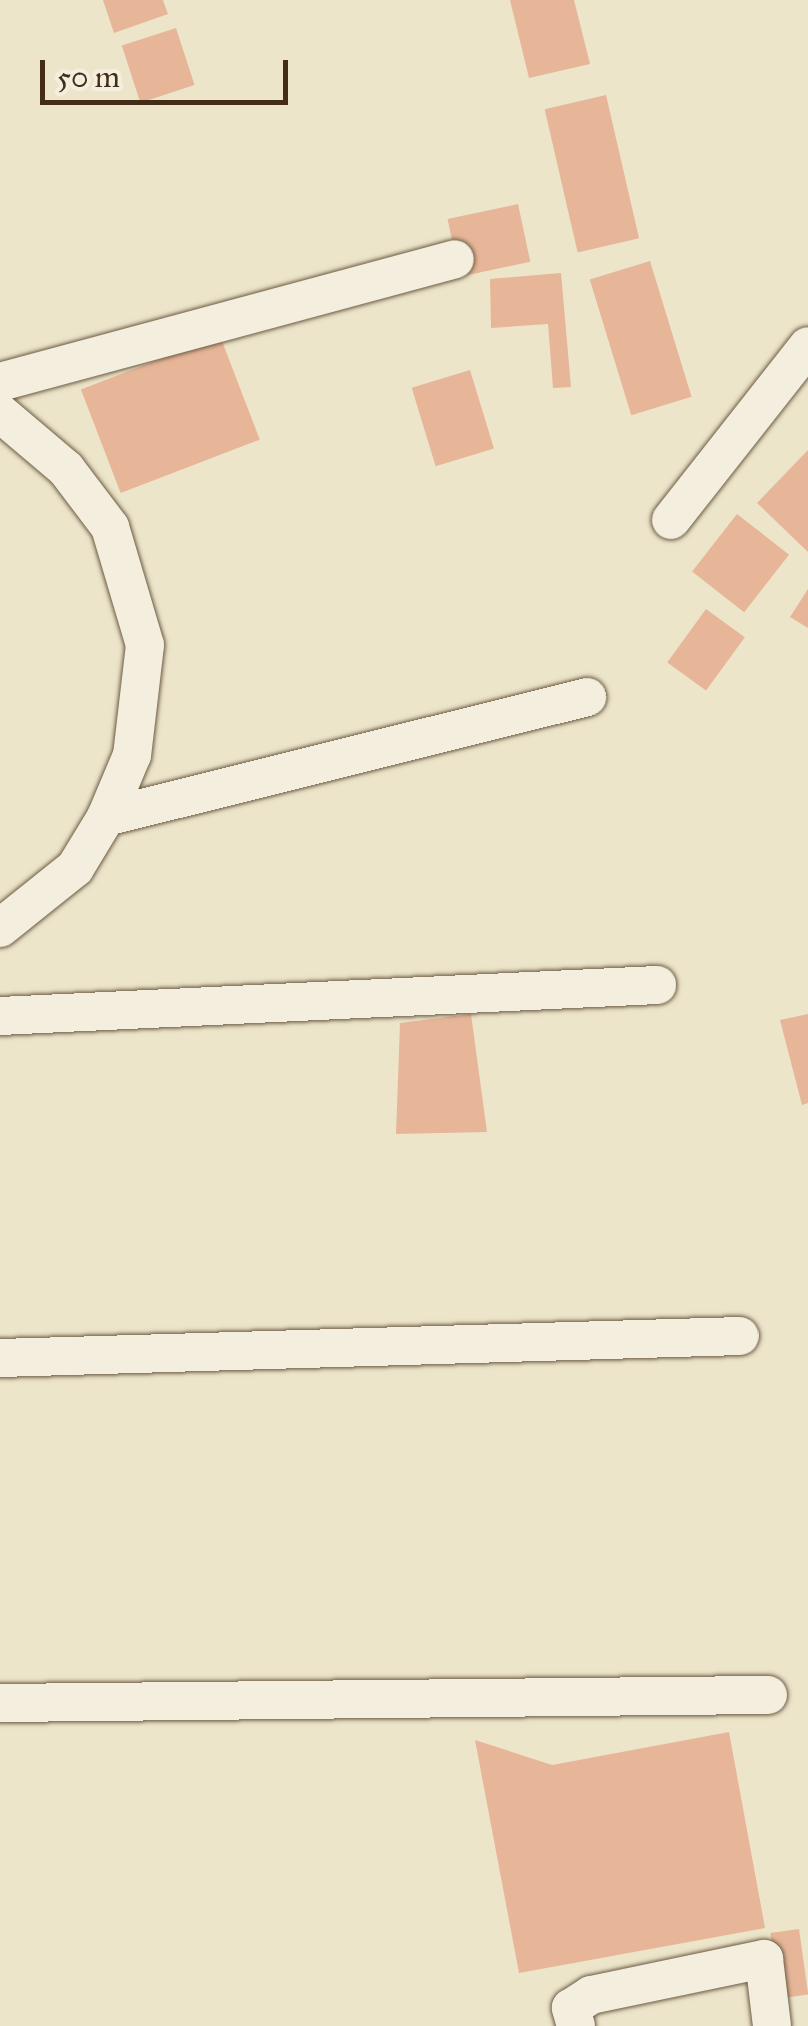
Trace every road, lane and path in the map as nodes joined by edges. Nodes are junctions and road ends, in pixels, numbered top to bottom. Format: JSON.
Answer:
{"nodes":[{"id":1,"x":455,"y":258,"type":"dead end"},
{"id":2,"x":808,"y":346,"type":"edge"},
{"id":3,"x":0,"y":382,"type":"edge"},
{"id":4,"x":0,"y":413,"type":"edge"},
{"id":5,"x":672,"y":520,"type":"dead end"},
{"id":6,"x":587,"y":697,"type":"dead end"},
{"id":7,"x":106,"y":817,"type":"junction"},
{"id":8,"x":0,"y":928,"type":"edge"},
{"id":9,"x":657,"y":985,"type":"dead end"},
{"id":10,"x":0,"y":1016,"type":"edge"},
{"id":11,"x":740,"y":1336,"type":"dead end"},
{"id":12,"x":0,"y":1358,"type":"edge"},
{"id":13,"x":768,"y":1694,"type":"dead end"},
{"id":14,"x":0,"y":1703,"type":"edge"},
{"id":15,"x":576,"y":2026,"type":"edge"},
{"id":16,"x":772,"y":2026,"type":"edge"}],
"edges":[{"from":1,"to":3,"type":"street"},
{"from":2,"to":5,"type":"street"},
{"from":4,"to":7,"type":"street"},
{"from":6,"to":7,"type":"street"},
{"from":7,"to":8,"type":"street"},
{"from":9,"to":10,"type":"street"},
{"from":11,"to":12,"type":"street"},
{"from":13,"to":14,"type":"street"},
{"from":15,"to":16,"type":"street"}]}
